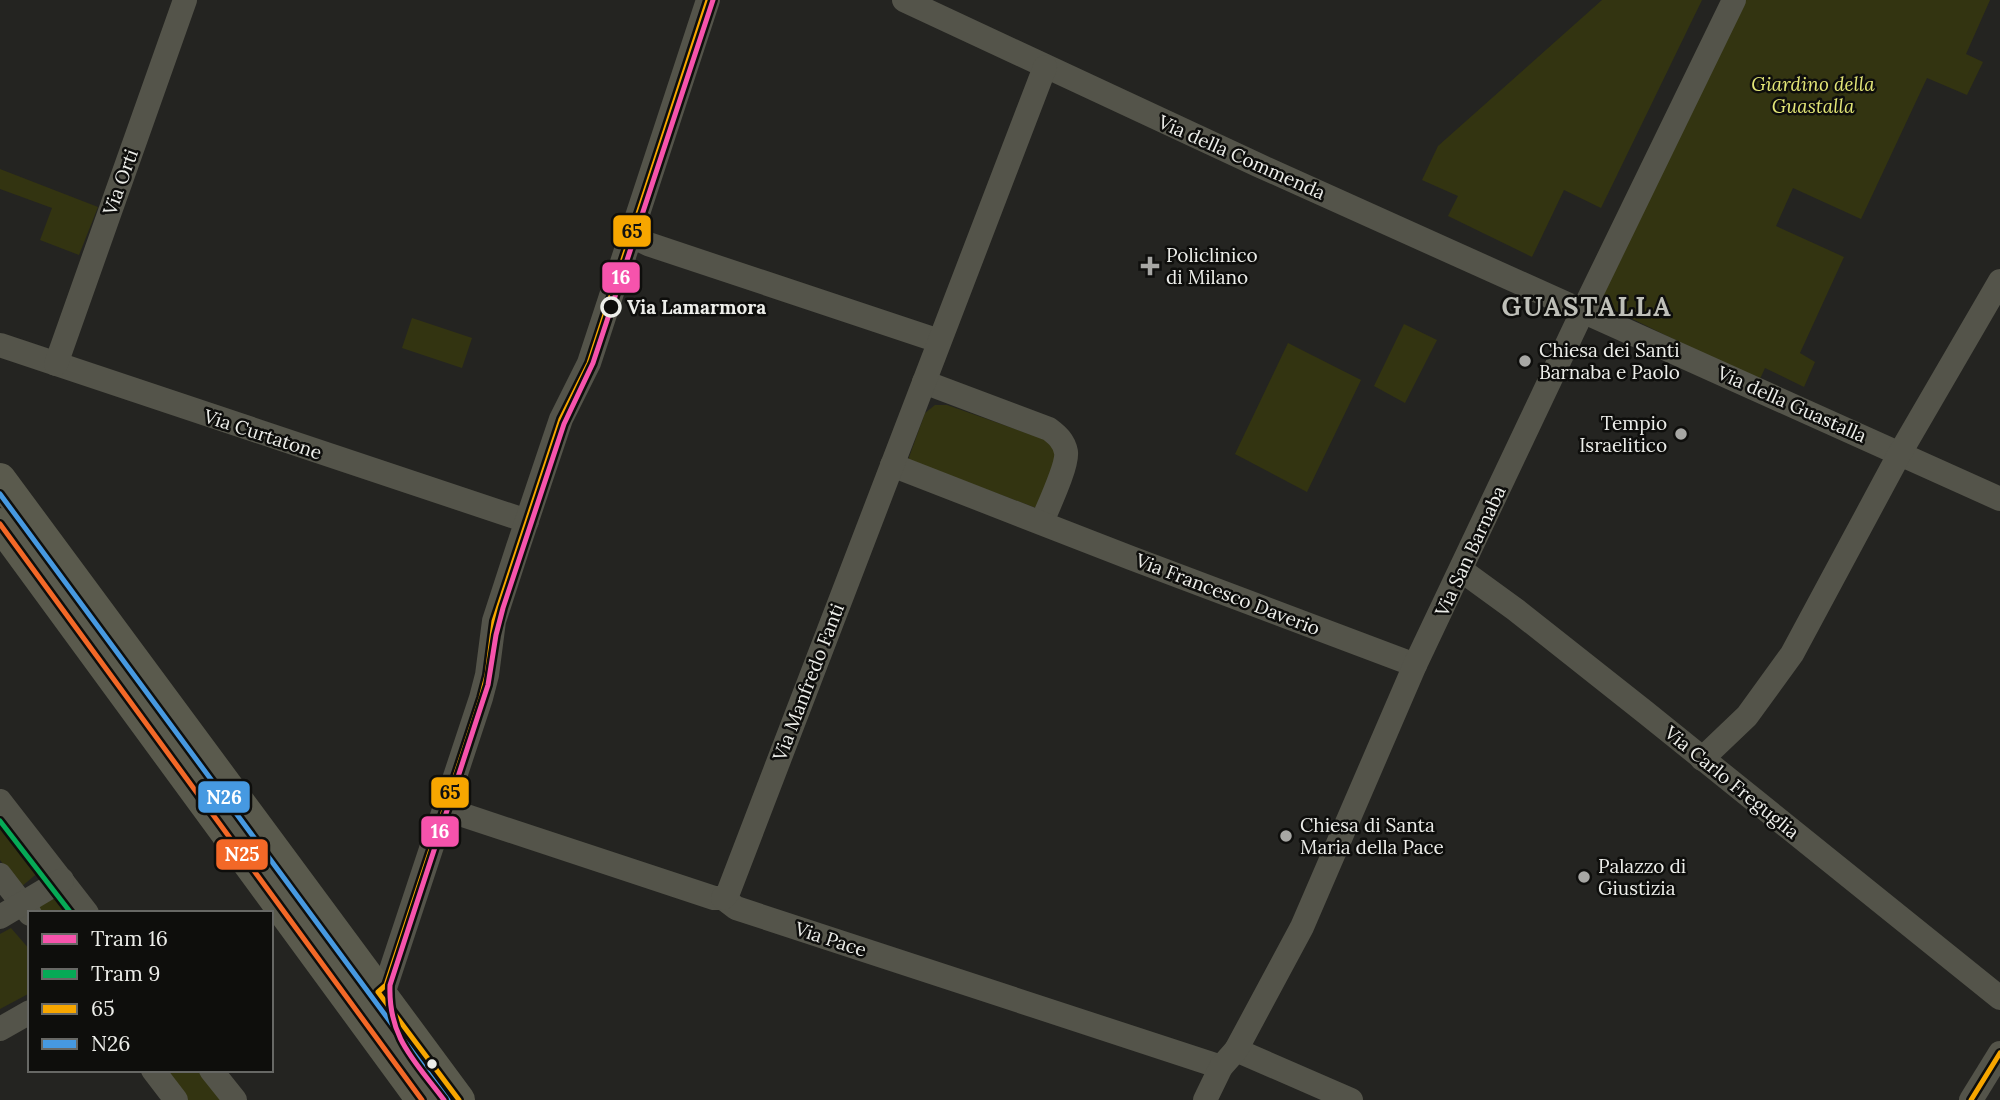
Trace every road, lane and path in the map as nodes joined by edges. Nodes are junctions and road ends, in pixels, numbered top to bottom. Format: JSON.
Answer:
{"nodes":[{"id":1,"x":185,"y":0,"type":"edge"},
{"id":2,"x":708,"y":0,"type":"edge"},
{"id":3,"x":904,"y":0,"type":"edge"},
{"id":4,"x":1734,"y":0,"type":"edge"},
{"id":5,"x":1045,"y":67,"type":"junction"},
{"id":6,"x":630,"y":235,"type":"junction"},
{"id":7,"x":2000,"y":281,"type":"edge"},
{"id":8,"x":1583,"y":312,"type":"junction"},
{"id":9,"x":939,"y":341,"type":"junction"},
{"id":10,"x":0,"y":345,"type":"edge"},
{"id":11,"x":56,"y":364,"type":"junction"},
{"id":12,"x":924,"y":382,"type":"junction"},
{"id":13,"x":1900,"y":453,"type":"junction"},
{"id":14,"x":892,"y":465,"type":"junction"},
{"id":15,"x":0,"y":479,"type":"edge"},
{"id":16,"x":2000,"y":499,"type":"edge"},
{"id":17,"x":527,"y":521,"type":"junction"},
{"id":18,"x":1042,"y":522,"type":"junction"},
{"id":19,"x":0,"y":524,"type":"edge"},
{"id":20,"x":1461,"y":570,"type":"junction"},
{"id":21,"x":1415,"y":664,"type":"junction"},
{"id":22,"x":1702,"y":759,"type":"junction"},
{"id":23,"x":0,"y":801,"type":"edge"},
{"id":24,"x":444,"y":811,"type":"junction"},
{"id":25,"x":0,"y":875,"type":"edge"},
{"id":26,"x":62,"y":880,"type":"junction"},
{"id":27,"x":723,"y":898,"type":"junction"},
{"id":28,"x":26,"y":909,"type":"edge"},
{"id":29,"x":85,"y":911,"type":"edge"},
{"id":30,"x":0,"y":917,"type":"edge"},
{"id":31,"x":2000,"y":998,"type":"edge"},
{"id":32,"x":367,"y":1000,"type":"junction"},
{"id":33,"x":28,"y":1013,"type":"edge"},
{"id":34,"x":0,"y":1029,"type":"edge"},
{"id":35,"x":2000,"y":1053,"type":"edge"},
{"id":36,"x":1228,"y":1059,"type":"junction"},
{"id":37,"x":155,"y":1072,"type":"edge"},
{"id":38,"x":213,"y":1072,"type":"edge"},
{"id":39,"x":176,"y":1100,"type":"edge"},
{"id":40,"x":235,"y":1100,"type":"edge"},
{"id":41,"x":422,"y":1100,"type":"edge"},
{"id":42,"x":459,"y":1100,"type":"edge"},
{"id":43,"x":1205,"y":1100,"type":"edge"},
{"id":44,"x":1350,"y":1100,"type":"edge"},
{"id":45,"x":1972,"y":1100,"type":"edge"},
{"id":46,"x":1986,"y":1100,"type":"edge"}],
"edges":[{"from":1,"to":11,"type":"street","name":"Via Orti"},
{"from":2,"to":6,"type":"street"},
{"from":3,"to":5,"type":"street","name":"Via della Commenda"},
{"from":4,"to":8,"type":"street","name":"Via San Barnaba"},
{"from":5,"to":8,"type":"street","name":"Via della Commenda"},
{"from":5,"to":9,"type":"street"},
{"from":6,"to":9,"type":"street"},
{"from":6,"to":17,"type":"street"},
{"from":7,"to":13,"type":"street"},
{"from":8,"to":13,"type":"street","name":"Via della Guastalla"},
{"from":8,"to":20,"type":"street","name":"Via San Barnaba"},
{"from":9,"to":12,"type":"street"},
{"from":10,"to":11,"type":"street","name":"Via Curtatone"},
{"from":11,"to":17,"type":"street","name":"Via Curtatone"},
{"from":12,"to":14,"type":"street","name":"Via Manfredo Fanti"},
{"from":12,"to":18,"type":"street"},
{"from":13,"to":16,"type":"street","name":"Via della Guastalla"},
{"from":13,"to":22,"type":"street"},
{"from":14,"to":18,"type":"street","name":"Via Francesco Daverio"},
{"from":14,"to":27,"type":"street","name":"Via Manfredo Fanti"},
{"from":15,"to":32,"type":"main road"},
{"from":17,"to":24,"type":"street"},
{"from":18,"to":21,"type":"street","name":"Via Francesco Daverio"},
{"from":19,"to":32,"type":"main road"},
{"from":20,"to":21,"type":"street","name":"Via San Barnaba"},
{"from":20,"to":22,"type":"street","name":"Via Carlo Freguglia"},
{"from":21,"to":36,"type":"street","name":"Via San Barnaba"},
{"from":22,"to":31,"type":"street","name":"Via Carlo Freguglia"},
{"from":23,"to":26,"type":"street"},
{"from":24,"to":27,"type":"street","name":"Via Pace"},
{"from":24,"to":32,"type":"street"},
{"from":25,"to":28,"type":"street"},
{"from":26,"to":28,"type":"street"},
{"from":26,"to":29,"type":"street"},
{"from":27,"to":36,"type":"street","name":"Via Pace"},
{"from":28,"to":30,"type":"street"},
{"from":32,"to":41,"type":"main road"},
{"from":32,"to":42,"type":"main road"},
{"from":33,"to":34,"type":"street"},
{"from":35,"to":45,"type":"street"},
{"from":36,"to":43,"type":"street","name":"Via San Barnaba"},
{"from":36,"to":44,"type":"street","name":"Via Pace"},
{"from":37,"to":39,"type":"street"},
{"from":38,"to":40,"type":"street"},
{"from":45,"to":46,"type":"street"}]}
